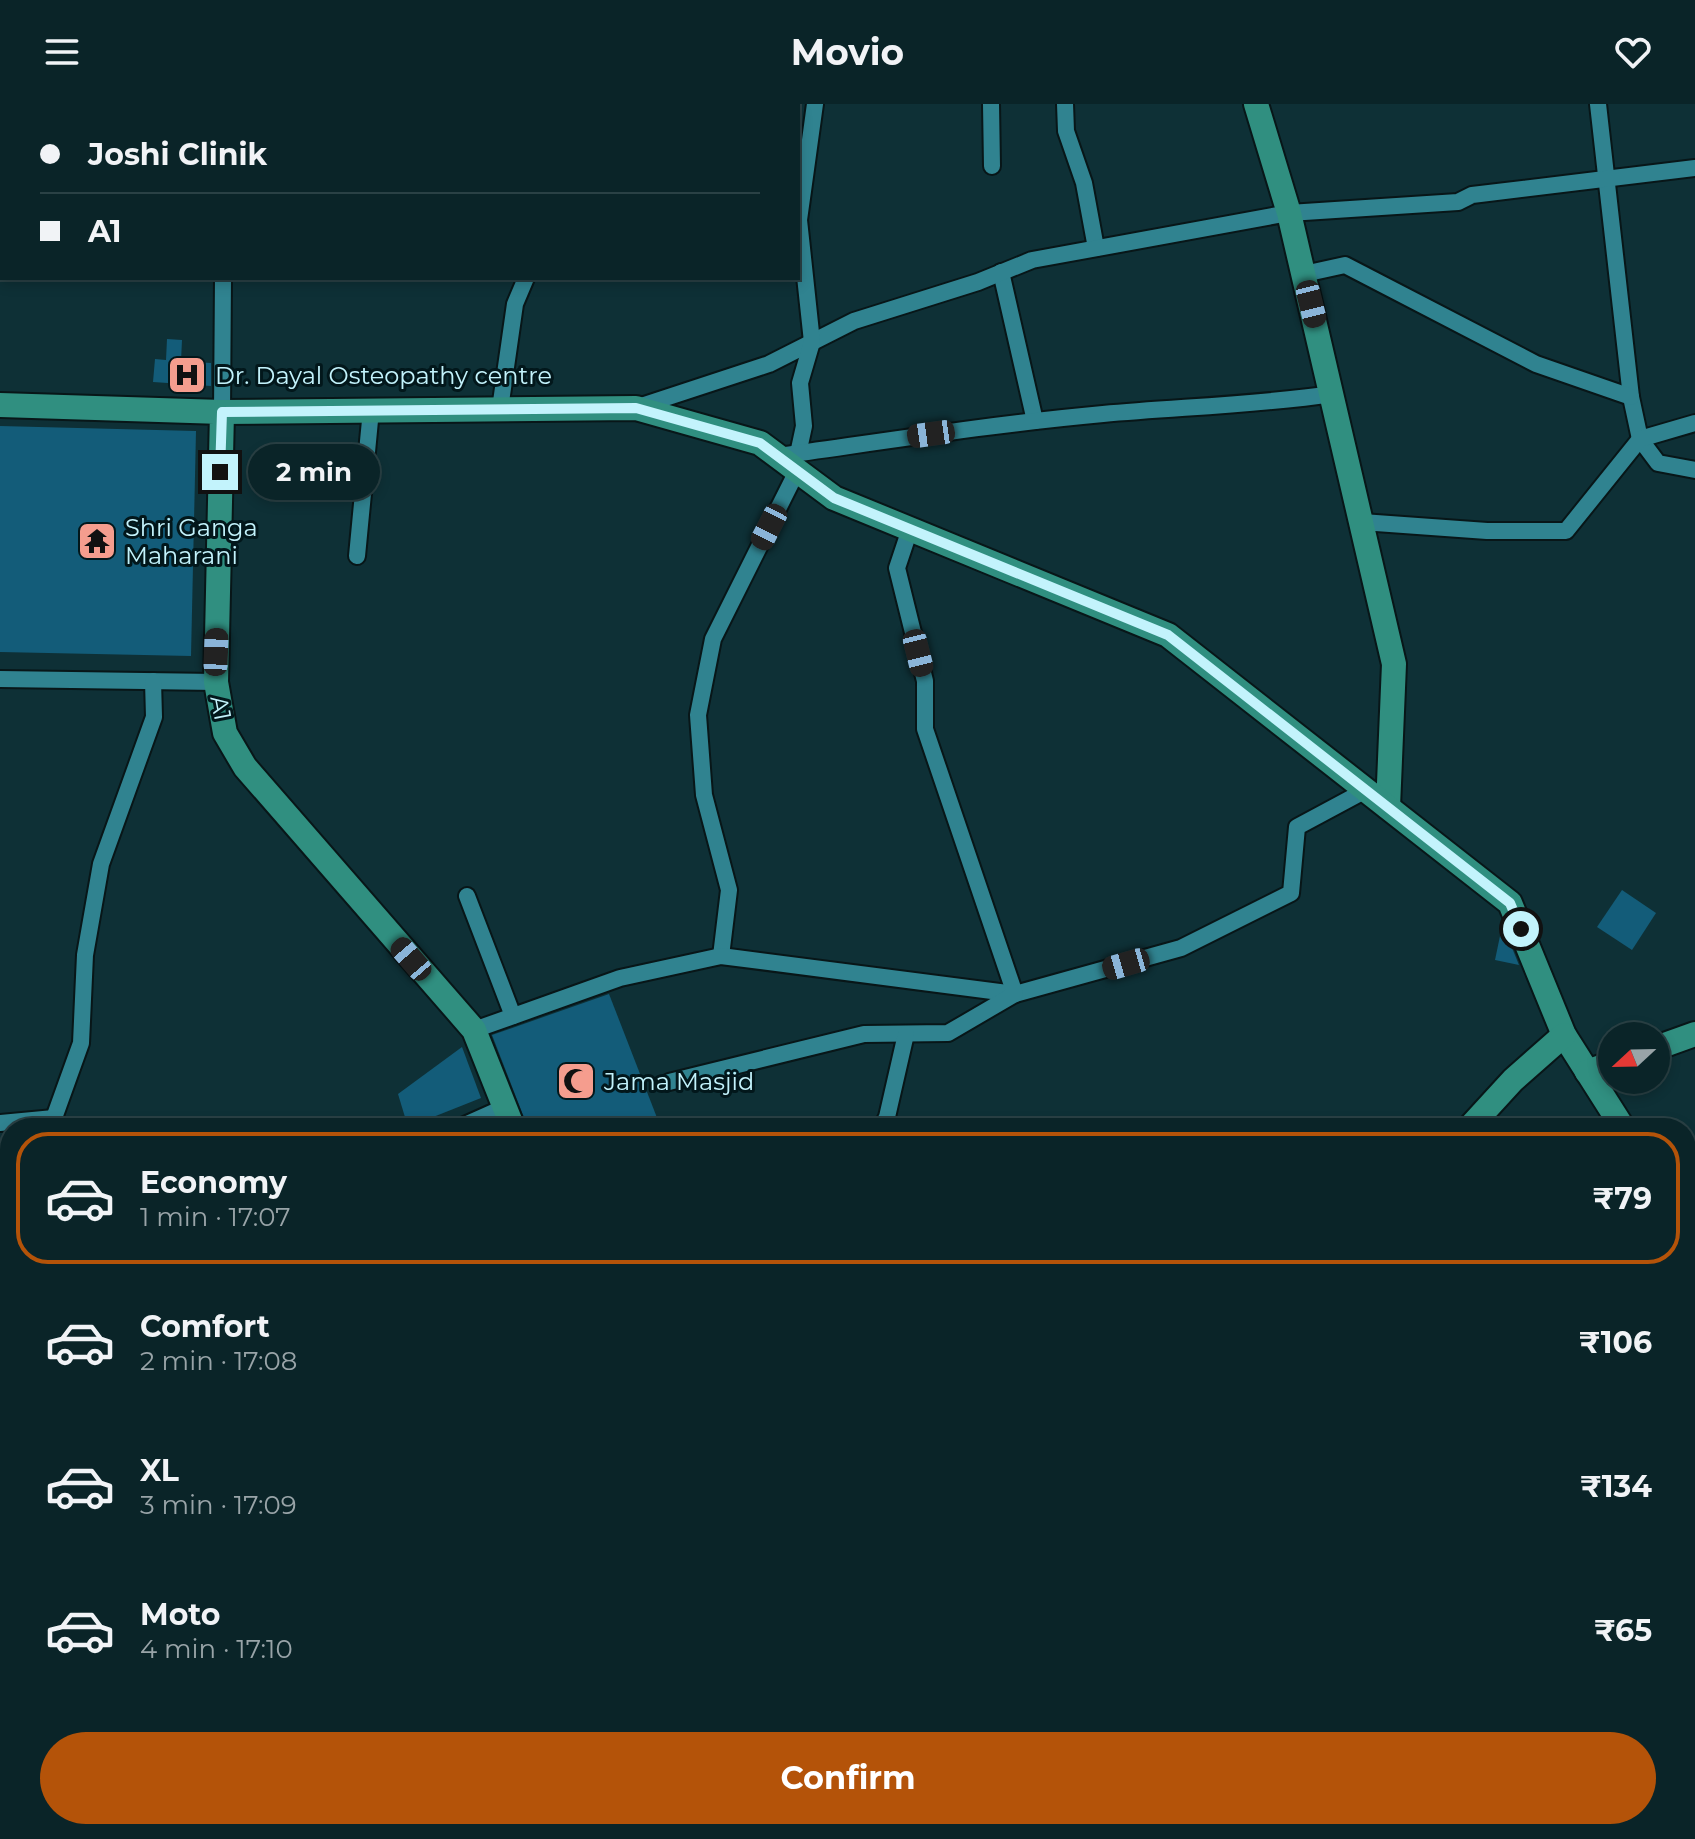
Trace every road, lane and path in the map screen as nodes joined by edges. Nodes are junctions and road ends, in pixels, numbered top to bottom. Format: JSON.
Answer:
{"nodes":[{"id":1,"x":815,"y":104,"type":"edge"},
{"id":2,"x":991,"y":104,"type":"edge"},
{"id":3,"x":1065,"y":104,"type":"edge"},
{"id":4,"x":1256,"y":104,"type":"edge"},
{"id":5,"x":1598,"y":104,"type":"edge"},
{"id":6,"x":804,"y":134,"type":"edge"},
{"id":7,"x":992,"y":166,"type":"dead end"},
{"id":8,"x":1695,"y":168,"type":"edge"},
{"id":9,"x":1609,"y":180,"type":"junction"},
{"id":10,"x":800,"y":203,"type":"edge"},
{"id":11,"x":1289,"y":213,"type":"junction"},
{"id":12,"x":800,"y":229,"type":"edge"},
{"id":13,"x":1096,"y":248,"type":"junction"},
{"id":14,"x":1001,"y":272,"type":"junction"},
{"id":15,"x":1304,"y":274,"type":"junction"},
{"id":16,"x":223,"y":280,"type":"edge"},
{"id":17,"x":525,"y":280,"type":"edge"},
{"id":18,"x":812,"y":342,"type":"junction"},
{"id":19,"x":1333,"y":394,"type":"junction"},
{"id":20,"x":1631,"y":397,"type":"junction"},
{"id":21,"x":0,"y":405,"type":"edge"},
{"id":22,"x":636,"y":408,"type":"junction"},
{"id":23,"x":500,"y":409,"type":"junction"},
{"id":24,"x":371,"y":410,"type":"junction"},
{"id":25,"x":222,"y":412,"type":"junction"},
{"id":26,"x":1035,"y":421,"type":"junction"},
{"id":27,"x":1695,"y":423,"type":"edge"},
{"id":28,"x":1640,"y":439,"type":"junction"},
{"id":29,"x":791,"y":460,"type":"junction"},
{"id":30,"x":1695,"y":470,"type":"edge"},
{"id":31,"x":1362,"y":522,"type":"junction"},
{"id":32,"x":910,"y":529,"type":"junction"},
{"id":33,"x":357,"y":556,"type":"dead end"},
{"id":34,"x":0,"y":679,"type":"edge"},
{"id":35,"x":153,"y":681,"type":"junction"},
{"id":36,"x":216,"y":682,"type":"junction"},
{"id":37,"x":1366,"y":790,"type":"junction"},
{"id":38,"x":1388,"y":807,"type":"junction"},
{"id":39,"x":467,"y":896,"type":"dead end"},
{"id":40,"x":721,"y":956,"type":"junction"},
{"id":41,"x":1015,"y":994,"type":"junction"},
{"id":42,"x":513,"y":1016,"type":"junction"},
{"id":43,"x":474,"y":1030,"type":"junction"},
{"id":44,"x":906,"y":1034,"type":"junction"},
{"id":45,"x":1695,"y":1034,"type":"edge"},
{"id":46,"x":1564,"y":1035,"type":"junction"},
{"id":47,"x":1670,"y":1043,"type":"edge"},
{"id":48,"x":1598,"y":1068,"type":"edge"},
{"id":49,"x":1587,"y":1072,"type":"junction"},
{"id":50,"x":669,"y":1082,"type":"dead end"},
{"id":51,"x":57,"y":1118,"type":"edge"},
{"id":52,"x":509,"y":1118,"type":"edge"},
{"id":53,"x":886,"y":1118,"type":"edge"},
{"id":54,"x":1478,"y":1118,"type":"edge"},
{"id":55,"x":1617,"y":1118,"type":"edge"}],
"edges":[{"from":1,"to":6,"type":"street"},
{"from":2,"to":7,"type":"street"},
{"from":3,"to":13,"type":"street"},
{"from":4,"to":11,"type":"street"},
{"from":5,"to":9,"type":"street"},
{"from":6,"to":10,"type":"street"},
{"from":8,"to":9,"type":"street"},
{"from":9,"to":11,"type":"street"},
{"from":9,"to":20,"type":"street"},
{"from":11,"to":13,"type":"street"},
{"from":11,"to":15,"type":"street"},
{"from":12,"to":18,"type":"street"},
{"from":13,"to":14,"type":"street"},
{"from":14,"to":18,"type":"street"},
{"from":14,"to":26,"type":"street"},
{"from":15,"to":19,"type":"street"},
{"from":15,"to":20,"type":"street"},
{"from":16,"to":25,"type":"street"},
{"from":17,"to":23,"type":"street"},
{"from":18,"to":22,"type":"street"},
{"from":18,"to":29,"type":"street"},
{"from":19,"to":26,"type":"street"},
{"from":19,"to":31,"type":"street"},
{"from":20,"to":28,"type":"street"},
{"from":21,"to":25,"type":"street"},
{"from":22,"to":23,"type":"street"},
{"from":22,"to":29,"type":"street"},
{"from":23,"to":24,"type":"street"},
{"from":24,"to":25,"type":"street"},
{"from":24,"to":33,"type":"street"},
{"from":25,"to":36,"type":"street","name":"A1"},
{"from":26,"to":29,"type":"street"},
{"from":27,"to":28,"type":"street"},
{"from":28,"to":30,"type":"street"},
{"from":28,"to":31,"type":"street"},
{"from":29,"to":32,"type":"street"},
{"from":29,"to":40,"type":"street"},
{"from":31,"to":38,"type":"street"},
{"from":32,"to":37,"type":"street"},
{"from":32,"to":41,"type":"street"},
{"from":34,"to":35,"type":"street"},
{"from":35,"to":36,"type":"street"},
{"from":35,"to":51,"type":"street"},
{"from":36,"to":43,"type":"street","name":"A1"},
{"from":37,"to":38,"type":"street"},
{"from":37,"to":41,"type":"street"},
{"from":38,"to":46,"type":"street"},
{"from":39,"to":42,"type":"street"},
{"from":40,"to":41,"type":"street"},
{"from":40,"to":42,"type":"street"},
{"from":41,"to":44,"type":"street"},
{"from":42,"to":43,"type":"street"},
{"from":43,"to":52,"type":"street","name":"A1"},
{"from":44,"to":50,"type":"street"},
{"from":44,"to":53,"type":"street"},
{"from":45,"to":47,"type":"street"},
{"from":46,"to":49,"type":"street"},
{"from":46,"to":54,"type":"street"},
{"from":48,"to":49,"type":"street"},
{"from":49,"to":55,"type":"street"}]}
